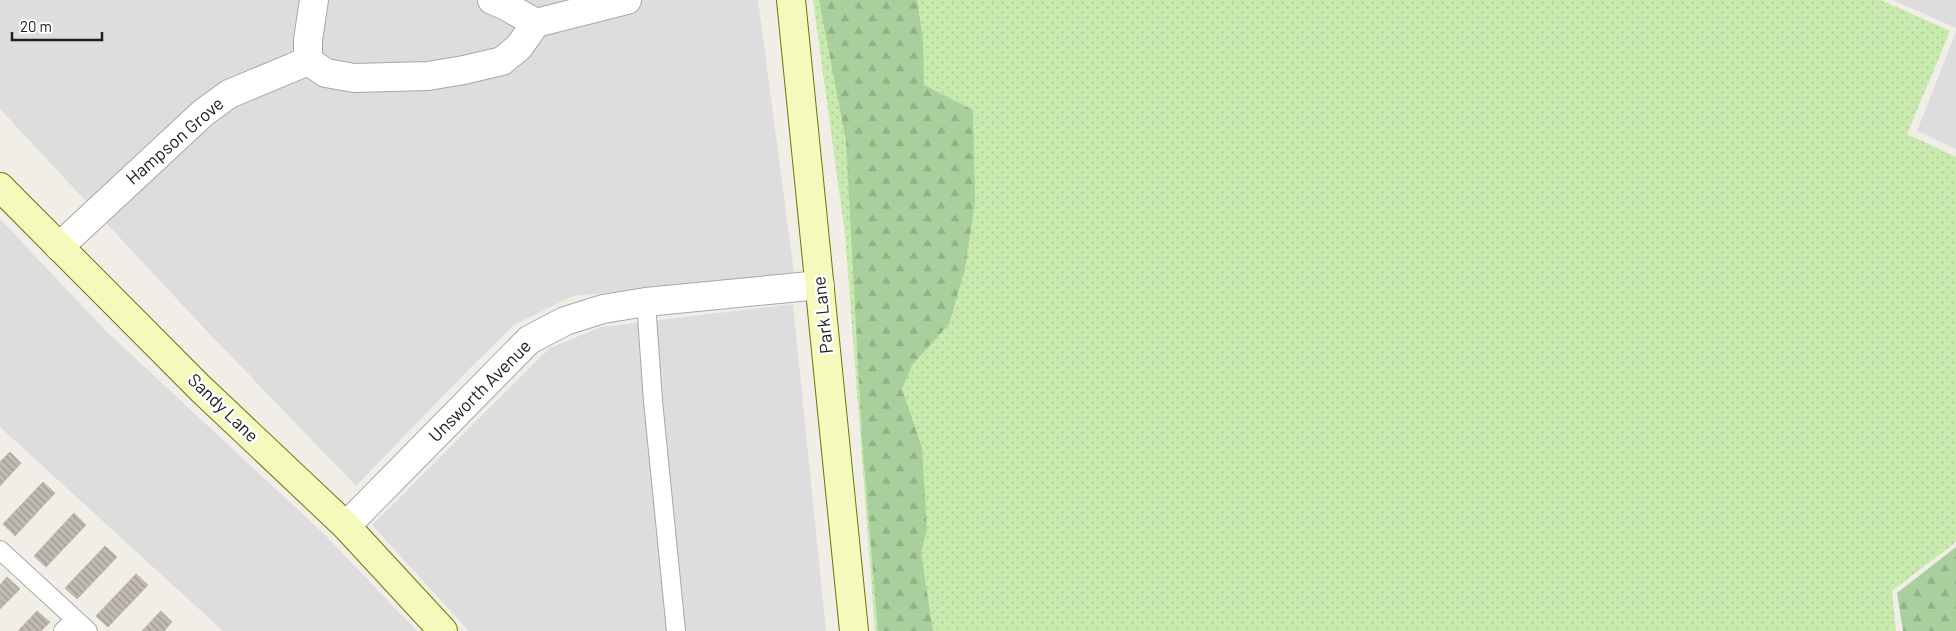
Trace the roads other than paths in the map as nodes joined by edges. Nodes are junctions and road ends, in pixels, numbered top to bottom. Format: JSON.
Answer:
{"nodes":[{"id":1,"x":314,"y":0,"type":"edge"},
{"id":2,"x":492,"y":0,"type":"edge"},
{"id":3,"x":627,"y":0,"type":"edge"},
{"id":4,"x":791,"y":0,"type":"edge"},
{"id":5,"x":536,"y":23,"type":"junction"},
{"id":6,"x":308,"y":61,"type":"junction"},
{"id":7,"x":0,"y":187,"type":"edge"},
{"id":8,"x":59,"y":247,"type":"junction"},
{"id":9,"x":820,"y":285,"type":"junction"},
{"id":10,"x":646,"y":302,"type":"junction"},
{"id":11,"x":346,"y":526,"type":"junction"},
{"id":12,"x":0,"y":550,"type":"edge"},
{"id":13,"x":76,"y":627,"type":"edge"},
{"id":14,"x":443,"y":631,"type":"edge"},
{"id":15,"x":676,"y":631,"type":"edge"},
{"id":16,"x":854,"y":631,"type":"edge"}],
"edges":[{"from":1,"to":6,"type":"street"},
{"from":2,"to":5,"type":"street"},
{"from":3,"to":5,"type":"street"},
{"from":4,"to":9,"type":"main road","name":"Park Lane"},
{"from":5,"to":6,"type":"street"},
{"from":6,"to":8,"type":"street","name":"Hampson Grove"},
{"from":7,"to":8,"type":"main road","name":"Sandy Lane"},
{"from":8,"to":11,"type":"main road","name":"Sandy Lane"},
{"from":9,"to":10,"type":"street","name":"Unsworth Avenue"},
{"from":9,"to":16,"type":"main road","name":"Park Lane"},
{"from":10,"to":11,"type":"street","name":"Unsworth Avenue"},
{"from":10,"to":15,"type":"lane"},
{"from":11,"to":14,"type":"main road","name":"Sandy Lane"},
{"from":12,"to":13,"type":"lane"}]}
